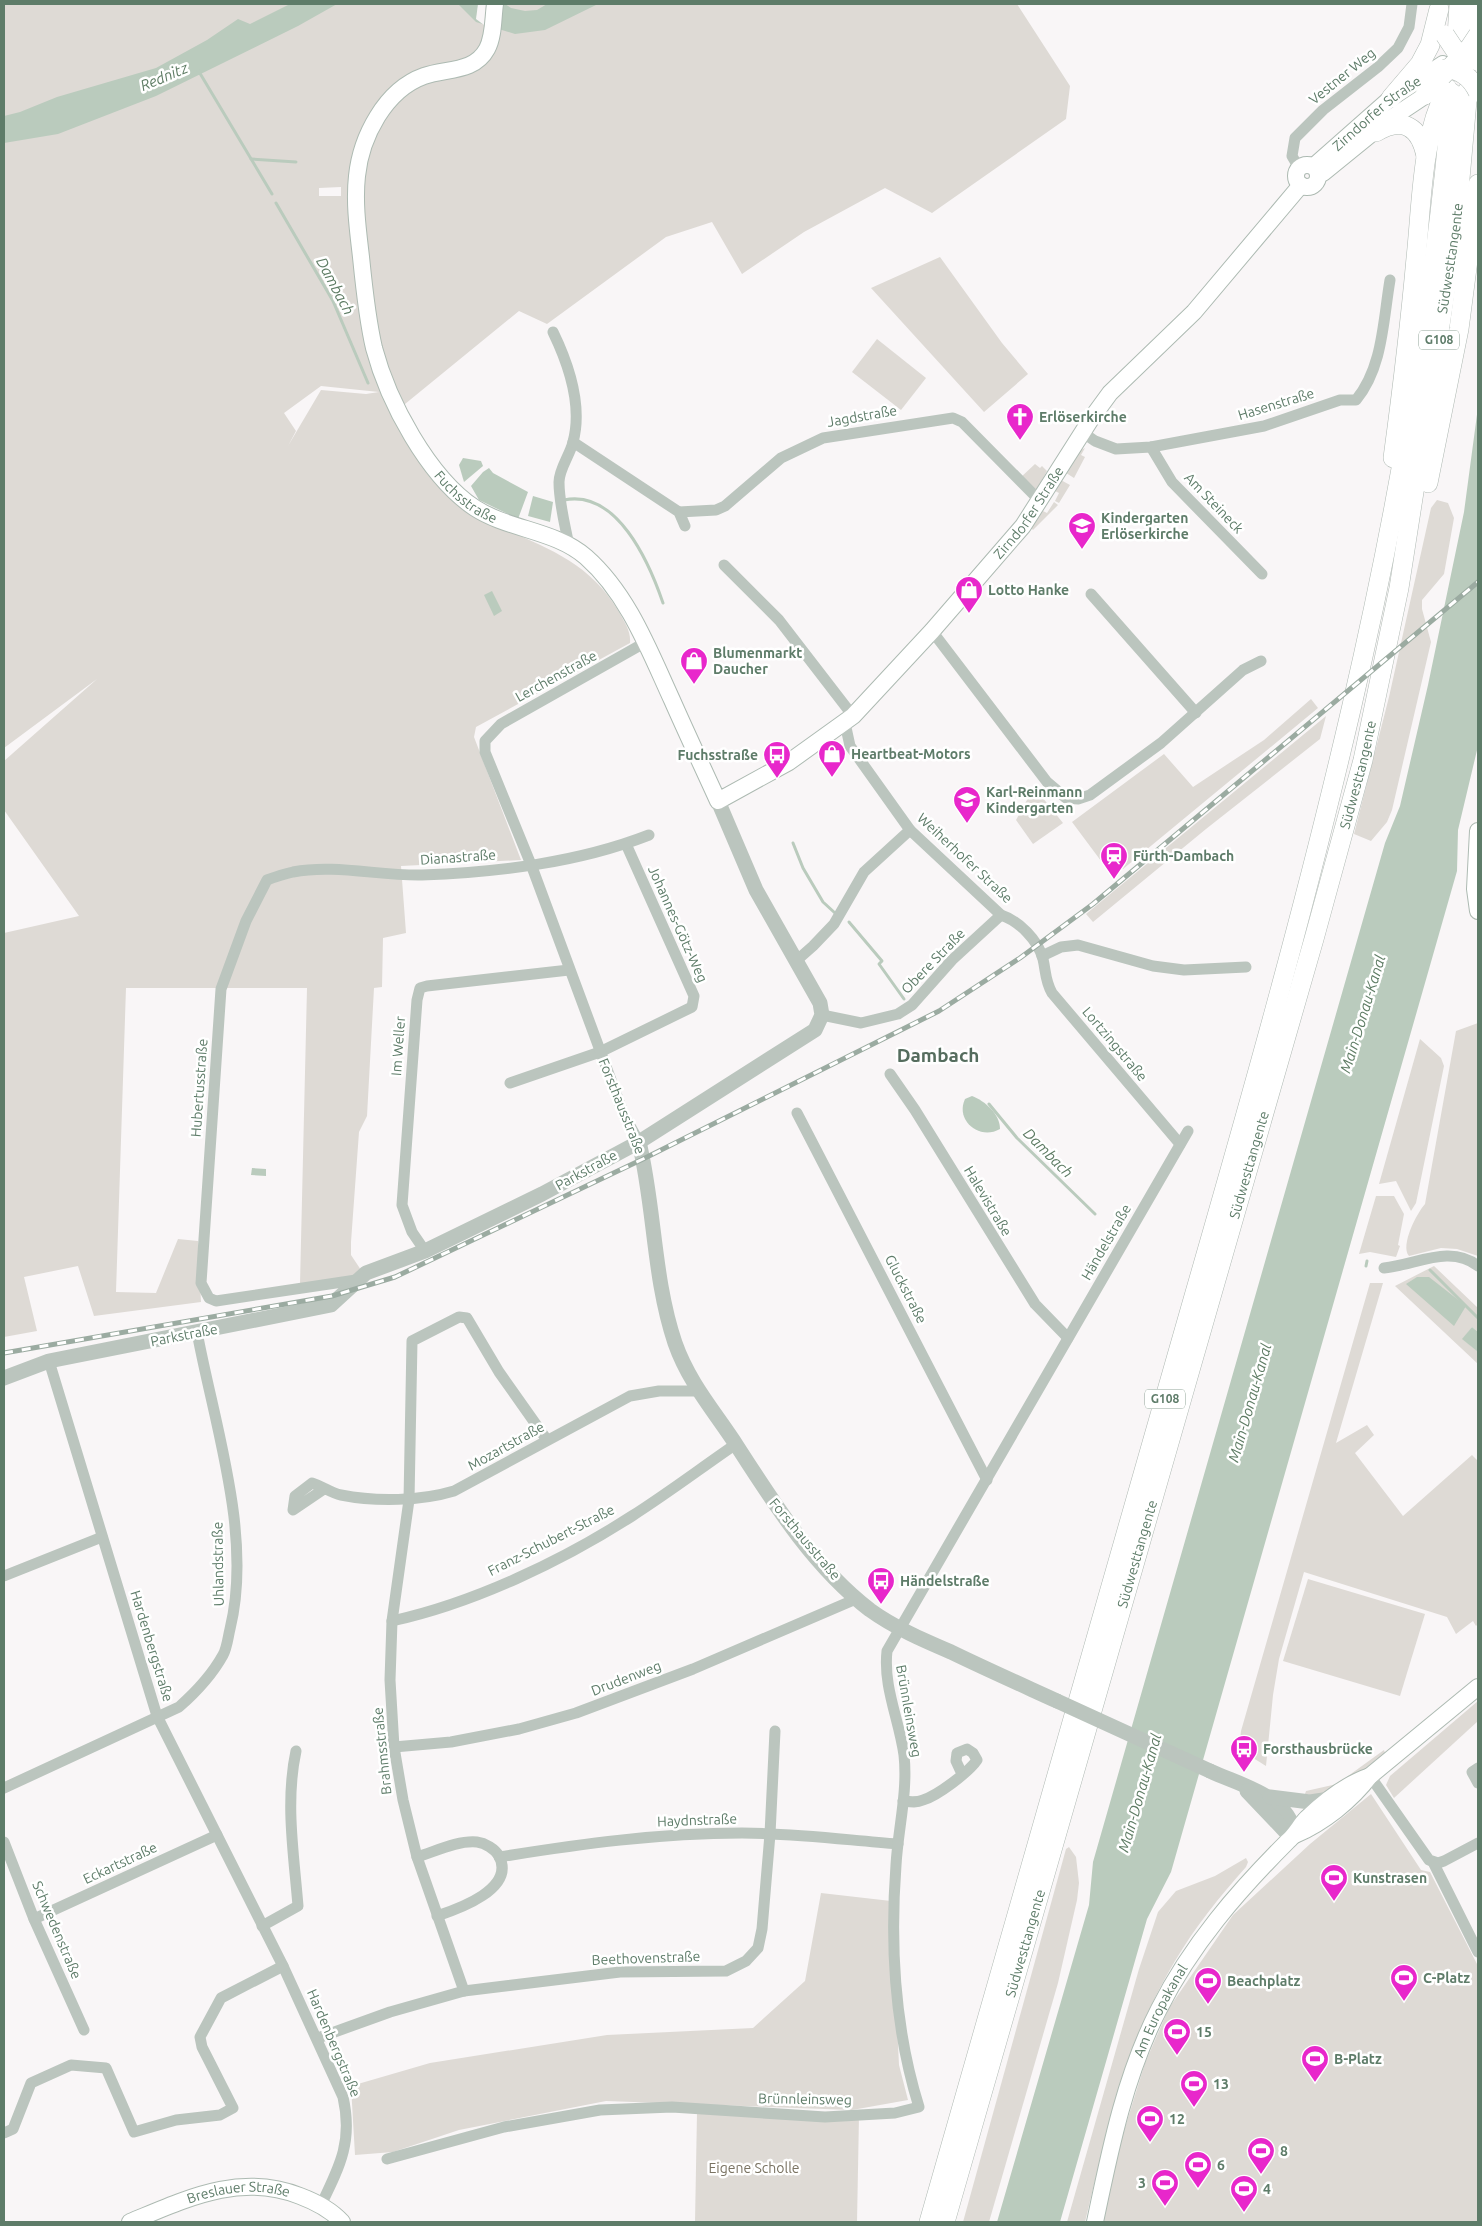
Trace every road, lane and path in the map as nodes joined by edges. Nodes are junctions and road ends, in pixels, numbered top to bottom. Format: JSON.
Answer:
{"nodes":[{"id":1,"x":494,"y":4,"type":"edge"},
{"id":2,"x":1412,"y":4,"type":"edge"},
{"id":3,"x":1459,"y":4,"type":"edge"},
{"id":4,"x":1475,"y":4,"type":"edge"},
{"id":5,"x":1439,"y":6,"type":"edge"},
{"id":6,"x":1476,"y":31,"type":"edge"},
{"id":7,"x":1451,"y":36,"type":"junction"},
{"id":8,"x":1453,"y":76,"type":"edge"},
{"id":9,"x":1391,"y":98,"type":"junction"},
{"id":10,"x":1376,"y":132,"type":"junction"},
{"id":11,"x":1427,"y":157,"type":"junction"},
{"id":12,"x":1310,"y":170,"type":"junction"},
{"id":13,"x":1478,"y":184,"type":"edge"},
{"id":14,"x":1390,"y":280,"type":"dead end"},
{"id":15,"x":553,"y":332,"type":"dead end"},
{"id":16,"x":1082,"y":432,"type":"junction"},
{"id":17,"x":573,"y":442,"type":"junction"},
{"id":18,"x":1152,"y":447,"type":"junction"},
{"id":19,"x":1040,"y":501,"type":"junction"},
{"id":20,"x":679,"y":512,"type":"junction"},
{"id":21,"x":685,"y":526,"type":"dead end"},
{"id":22,"x":569,"y":546,"type":"junction"},
{"id":23,"x":724,"y":565,"type":"dead end"},
{"id":24,"x":1383,"y":571,"type":"junction"},
{"id":25,"x":1262,"y":574,"type":"dead end"},
{"id":26,"x":1399,"y":588,"type":"junction"},
{"id":27,"x":1091,"y":594,"type":"dead end"},
{"id":28,"x":932,"y":631,"type":"junction"},
{"id":29,"x":646,"y":642,"type":"junction"},
{"id":30,"x":1261,"y":660,"type":"dead end"},
{"id":31,"x":1196,"y":713,"type":"junction"},
{"id":32,"x":849,"y":719,"type":"junction"},
{"id":33,"x":485,"y":741,"type":"joint"},
{"id":34,"x":718,"y":802,"type":"junction"},
{"id":35,"x":910,"y":830,"type":"junction"},
{"id":36,"x":1478,"y":831,"type":"edge"},
{"id":37,"x":649,"y":835,"type":"dead end"},
{"id":38,"x":626,"y":844,"type":"junction"},
{"id":39,"x":532,"y":867,"type":"junction"},
{"id":40,"x":267,"y":880,"type":"joint"},
{"id":41,"x":1478,"y":911,"type":"edge"},
{"id":42,"x":1001,"y":915,"type":"junction"},
{"id":43,"x":1042,"y":956,"type":"junction"},
{"id":44,"x":796,"y":961,"type":"junction"},
{"id":45,"x":1246,"y":967,"type":"dead end"},
{"id":46,"x":569,"y":970,"type":"junction"},
{"id":47,"x":822,"y":1015,"type":"junction"},
{"id":48,"x":600,"y":1052,"type":"junction"},
{"id":49,"x":890,"y":1074,"type":"dead end"},
{"id":50,"x":510,"y":1083,"type":"dead end"},
{"id":51,"x":797,"y":1112,"type":"dead end"},
{"id":52,"x":1188,"y":1130,"type":"dead end"},
{"id":53,"x":639,"y":1142,"type":"junction"},
{"id":54,"x":1180,"y":1144,"type":"junction"},
{"id":55,"x":425,"y":1250,"type":"junction"},
{"id":56,"x":1478,"y":1266,"type":"edge"},
{"id":57,"x":1384,"y":1268,"type":"dead end"},
{"id":58,"x":356,"y":1280,"type":"junction"},
{"id":59,"x":216,"y":1301,"type":"joint"},
{"id":60,"x":198,"y":1332,"type":"junction"},
{"id":61,"x":1068,"y":1338,"type":"junction"},
{"id":62,"x":49,"y":1361,"type":"junction"},
{"id":63,"x":4,"y":1378,"type":"edge"},
{"id":64,"x":697,"y":1391,"type":"junction"},
{"id":65,"x":547,"y":1440,"type":"junction"},
{"id":66,"x":736,"y":1444,"type":"junction"},
{"id":67,"x":987,"y":1480,"type":"junction"},
{"id":68,"x":324,"y":1489,"type":"dead end"},
{"id":69,"x":409,"y":1500,"type":"junction"},
{"id":70,"x":102,"y":1537,"type":"junction"},
{"id":71,"x":4,"y":1576,"type":"edge"},
{"id":72,"x":856,"y":1599,"type":"junction"},
{"id":73,"x":392,"y":1621,"type":"junction"},
{"id":74,"x":899,"y":1628,"type":"junction"},
{"id":75,"x":1478,"y":1687,"type":"edge"},
{"id":76,"x":157,"y":1716,"type":"junction"},
{"id":77,"x":775,"y":1731,"type":"dead end"},
{"id":78,"x":394,"y":1746,"type":"junction"},
{"id":79,"x":296,"y":1751,"type":"dead end"},
{"id":80,"x":1478,"y":1768,"type":"edge"},
{"id":81,"x":962,"y":1774,"type":"dead end"},
{"id":82,"x":1370,"y":1776,"type":"junction"},
{"id":83,"x":1478,"y":1783,"type":"edge"},
{"id":84,"x":1242,"y":1786,"type":"junction"},
{"id":85,"x":4,"y":1788,"type":"edge"},
{"id":86,"x":1269,"y":1797,"type":"junction"},
{"id":87,"x":1330,"y":1799,"type":"junction"},
{"id":88,"x":903,"y":1801,"type":"junction"},
{"id":89,"x":770,"y":1834,"type":"junction"},
{"id":90,"x":218,"y":1835,"type":"junction"},
{"id":91,"x":1295,"y":1835,"type":"junction"},
{"id":92,"x":4,"y":1842,"type":"edge"},
{"id":93,"x":1478,"y":1843,"type":"edge"},
{"id":94,"x":898,"y":1844,"type":"junction"},
{"id":95,"x":417,"y":1857,"type":"junction"},
{"id":96,"x":499,"y":1857,"type":"junction"},
{"id":97,"x":1429,"y":1859,"type":"junction"},
{"id":98,"x":436,"y":1916,"type":"junction"},
{"id":99,"x":34,"y":1918,"type":"junction"},
{"id":100,"x":262,"y":1926,"type":"junction"},
{"id":101,"x":1475,"y":1934,"type":"edge"},
{"id":102,"x":1478,"y":1952,"type":"edge"},
{"id":103,"x":283,"y":1966,"type":"junction"},
{"id":104,"x":464,"y":1992,"type":"junction"},
{"id":105,"x":84,"y":2030,"type":"dead end"},
{"id":106,"x":318,"y":2038,"type":"junction"},
{"id":107,"x":4,"y":2133,"type":"edge"},
{"id":108,"x":387,"y":2159,"type":"dead end"},
{"id":109,"x":321,"y":2205,"type":"junction"},
{"id":110,"x":130,"y":2222,"type":"edge"},
{"id":111,"x":342,"y":2222,"type":"edge"},
{"id":112,"x":929,"y":2222,"type":"edge"},
{"id":113,"x":945,"y":2222,"type":"edge"},
{"id":114,"x":1095,"y":2222,"type":"edge"}],
"edges":[{"from":1,"to":22,"type":"main road","name":"Fuchsstraße"},
{"from":2,"to":12,"type":"street","name":"Vestner Weg"},
{"from":3,"to":7,"type":"highway"},
{"from":4,"to":6,"type":"highway"},
{"from":5,"to":7,"type":"highway"},
{"from":5,"to":9,"type":"highway"},
{"from":6,"to":8,"type":"highway","bridge":true},
{"from":7,"to":8,"type":"highway","bridge":true},
{"from":8,"to":9,"type":"main road","name":"Zirndorfer Straße"},
{"from":8,"to":10,"type":"main road","name":"Zirndorfer Straße"},
{"from":8,"to":11,"type":"highway"},
{"from":8,"to":24,"type":"highway","name":"Südwesttangente","number":"G108"},
{"from":8,"to":26,"type":"highway","name":"Südwesttangente","number":"G108"},
{"from":9,"to":12,"type":"main road","name":"Zirndorfer Straße"},
{"from":10,"to":11,"type":"highway"},
{"from":10,"to":12,"type":"main road","name":"Zirndorfer Straße"},
{"from":11,"to":24,"type":"highway"},
{"from":12,"to":16,"type":"main road","name":"Zirndorfer Straße"},
{"from":13,"to":26,"type":"highway"},
{"from":14,"to":18,"type":"street","name":"Hasenstraße"},
{"from":15,"to":17,"type":"street"},
{"from":16,"to":18,"type":"street","name":"Hasenstraße"},
{"from":16,"to":19,"type":"main road","name":"Zirndorfer Straße"},
{"from":17,"to":20,"type":"street"},
{"from":17,"to":22,"type":"street"},
{"from":18,"to":25,"type":"street","name":"Am Steineck"},
{"from":19,"to":20,"type":"street","name":"Jagdstraße"},
{"from":19,"to":28,"type":"main road","name":"Zirndorfer Straße"},
{"from":20,"to":21,"type":"street"},
{"from":22,"to":29,"type":"main road","name":"Fuchsstraße"},
{"from":23,"to":32,"type":"street","name":"Weiherhofer Straße"},
{"from":24,"to":112,"type":"highway","name":"Südwesttangente","number":"G108"},
{"from":26,"to":113,"type":"highway","name":"Südwesttangente","number":"G108"},
{"from":27,"to":31,"type":"street"},
{"from":28,"to":31,"type":"street"},
{"from":28,"to":32,"type":"main road","name":"Zirndorfer Straße"},
{"from":29,"to":33,"type":"street","name":"Lerchenstraße"},
{"from":29,"to":34,"type":"main road","name":"Fuchsstraße"},
{"from":30,"to":31,"type":"street"},
{"from":32,"to":34,"type":"main road","name":"Zirndorfer Straße"},
{"from":32,"to":35,"type":"street","name":"Weiherhofer Straße"},
{"from":33,"to":39,"type":"street","name":"Forsthausstraße"},
{"from":34,"to":44,"type":"street","name":"Fuchsstraße"},
{"from":35,"to":42,"type":"street","name":"Weiherhofer Straße"},
{"from":35,"to":44,"type":"street"},
{"from":36,"to":41,"type":"main road"},
{"from":37,"to":38,"type":"street","name":"Dianastraße"},
{"from":38,"to":39,"type":"street","name":"Dianastraße"},
{"from":38,"to":48,"type":"street","name":"Johannes-Götz-Weg"},
{"from":39,"to":40,"type":"street","name":"Dianastraße"},
{"from":39,"to":46,"type":"street","name":"Forsthausstraße"},
{"from":40,"to":59,"type":"street","name":"Hubertusstraße"},
{"from":42,"to":43,"type":"street","name":"Weiherhofer Straße"},
{"from":42,"to":47,"type":"street","name":"Obere Straße"},
{"from":43,"to":45,"type":"street"},
{"from":43,"to":54,"type":"street","name":"Lortzingstraße"},
{"from":44,"to":47,"type":"street","name":"Fuchsstraße"},
{"from":46,"to":48,"type":"street","name":"Forsthausstraße"},
{"from":46,"to":55,"type":"street","name":"Im Weller"},
{"from":47,"to":53,"type":"street","name":"Parkstraße"},
{"from":48,"to":50,"type":"street","name":"Forsthausstraße"},
{"from":48,"to":53,"type":"street","name":"Forsthausstraße"},
{"from":49,"to":61,"type":"street","name":"Halevistraße"},
{"from":51,"to":67,"type":"street","name":"Gluckstraße"},
{"from":52,"to":54,"type":"street","name":"Händelstraße"},
{"from":53,"to":55,"type":"street","name":"Parkstraße"},
{"from":53,"to":64,"type":"street","name":"Forsthausstraße"},
{"from":54,"to":61,"type":"street","name":"Händelstraße"},
{"from":55,"to":58,"type":"street","name":"Parkstraße"},
{"from":56,"to":57,"type":"street"},
{"from":58,"to":59,"type":"street","name":"Parkstraße"},
{"from":58,"to":60,"type":"street","name":"Parkstraße"},
{"from":60,"to":62,"type":"street","name":"Parkstraße"},
{"from":60,"to":76,"type":"street","name":"Uhlandstraße"},
{"from":61,"to":67,"type":"street","name":"Händelstraße"},
{"from":62,"to":63,"type":"street","name":"Parkstraße"},
{"from":62,"to":70,"type":"street","name":"Hardenbergstraße"},
{"from":64,"to":65,"type":"street","name":"Mozartstraße"},
{"from":64,"to":66,"type":"street","name":"Forsthausstraße"},
{"from":65,"to":69,"type":"street","name":"Mozartstraße"},
{"from":65,"to":69,"type":"street","name":"Brahmsstraße"},
{"from":66,"to":72,"type":"street","name":"Forsthausstraße"},
{"from":66,"to":73,"type":"street","name":"Franz-Schubert-Straße"},
{"from":67,"to":74,"type":"street","name":"Händelstraße"},
{"from":68,"to":69,"type":"street","name":"Mozartstraße"},
{"from":69,"to":73,"type":"street","name":"Brahmsstraße"},
{"from":70,"to":71,"type":"street"},
{"from":70,"to":76,"type":"street","name":"Hardenbergstraße"},
{"from":72,"to":74,"type":"street","name":"Forsthausstraße"},
{"from":72,"to":78,"type":"street","name":"Drudenweg"},
{"from":73,"to":78,"type":"street","name":"Brahmsstraße"},
{"from":74,"to":84,"type":"street","name":"Forsthausstraße","bridge":true},
{"from":74,"to":88,"type":"street","name":"Brünnleinsweg"},
{"from":75,"to":82,"type":"main road","name":"Am Europakanal"},
{"from":76,"to":85,"type":"street","name":"Uhlandstraße"},
{"from":76,"to":90,"type":"street","name":"Hardenbergstraße"},
{"from":77,"to":89,"type":"street","name":"Beethovenstraße"},
{"from":78,"to":95,"type":"street","name":"Brahmsstraße"},
{"from":79,"to":100,"type":"street"},
{"from":80,"to":83,"type":"street"},
{"from":81,"to":88,"type":"street"},
{"from":82,"to":87,"type":"main road","name":"Am Europakanal"},
{"from":82,"to":91,"type":"main road","name":"Am Europakanal"},
{"from":82,"to":97,"type":"street"},
{"from":84,"to":86,"type":"street","name":"Forsthausstraße"},
{"from":84,"to":91,"type":"street","name":"Forsthausstraße"},
{"from":86,"to":87,"type":"street"},
{"from":86,"to":91,"type":"street","name":"Forsthausstraße"},
{"from":87,"to":91,"type":"main road","name":"Am Europakanal"},
{"from":88,"to":94,"type":"street","name":"Brünnleinsweg"},
{"from":89,"to":94,"type":"street","name":"Haydnstraße"},
{"from":89,"to":96,"type":"street","name":"Haydnstraße"},
{"from":89,"to":104,"type":"street","name":"Beethovenstraße"},
{"from":90,"to":99,"type":"street","name":"Eckartstraße"},
{"from":90,"to":100,"type":"street","name":"Hardenbergstraße"},
{"from":91,"to":114,"type":"main road","name":"Am Europakanal"},
{"from":92,"to":99,"type":"street","name":"Schwedenstraße"},
{"from":93,"to":97,"type":"street"},
{"from":94,"to":108,"type":"street","name":"Brünnleinsweg"},
{"from":95,"to":96,"type":"street"},
{"from":95,"to":98,"type":"street","name":"Brahmsstraße"},
{"from":96,"to":98,"type":"street"},
{"from":97,"to":101,"type":"street"},
{"from":98,"to":104,"type":"street","name":"Brahmsstraße"},
{"from":99,"to":105,"type":"street","name":"Schwedenstraße"},
{"from":100,"to":103,"type":"street","name":"Hardenbergstraße"},
{"from":101,"to":102,"type":"street"},
{"from":103,"to":106,"type":"street","name":"Hardenbergstraße"},
{"from":103,"to":107,"type":"street"},
{"from":104,"to":106,"type":"street","name":"Beethovenstraße"},
{"from":106,"to":109,"type":"street","name":"Hardenbergstraße"},
{"from":109,"to":110,"type":"main road","name":"Breslauer Straße"},
{"from":109,"to":111,"type":"main road","name":"Breslauer Straße"}]}
